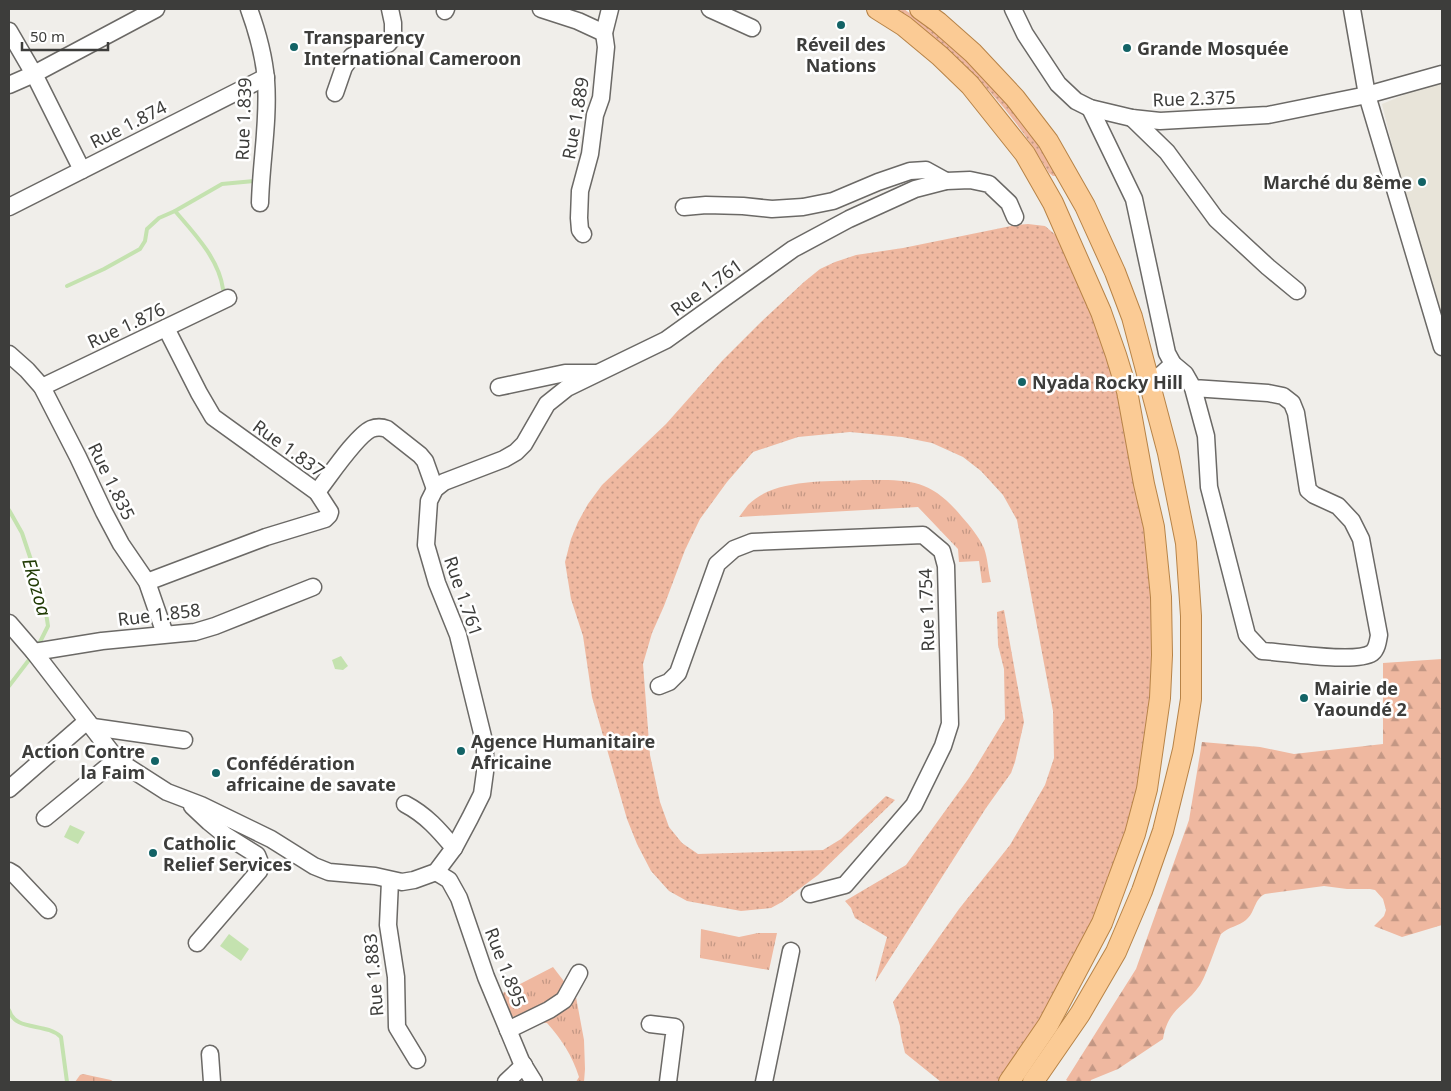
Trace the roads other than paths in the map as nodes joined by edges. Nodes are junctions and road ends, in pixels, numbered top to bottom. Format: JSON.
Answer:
{"nodes":[{"id":1,"x":156,"y":9,"type":"edge"},
{"id":2,"x":249,"y":9,"type":"edge"},
{"id":3,"x":390,"y":9,"type":"edge"},
{"id":4,"x":541,"y":9,"type":"edge"},
{"id":5,"x":610,"y":9,"type":"edge"},
{"id":6,"x":710,"y":9,"type":"edge"},
{"id":7,"x":877,"y":9,"type":"edge"},
{"id":8,"x":920,"y":9,"type":"edge"},
{"id":9,"x":1013,"y":9,"type":"edge"},
{"id":10,"x":1352,"y":9,"type":"edge"},
{"id":11,"x":752,"y":28,"type":"dead end"},
{"id":12,"x":9,"y":31,"type":"edge"},
{"id":13,"x":604,"y":33,"type":"junction"},
{"id":14,"x":34,"y":74,"type":"junction"},
{"id":15,"x":1442,"y":74,"type":"edge"},
{"id":16,"x":266,"y":77,"type":"junction"},
{"id":17,"x":9,"y":85,"type":"edge"},
{"id":18,"x":335,"y":93,"type":"dead end"},
{"id":19,"x":1367,"y":95,"type":"junction"},
{"id":20,"x":1090,"y":108,"type":"junction"},
{"id":21,"x":1132,"y":118,"type":"junction"},
{"id":22,"x":82,"y":170,"type":"junction"},
{"id":23,"x":946,"y":181,"type":"junction"},
{"id":24,"x":260,"y":203,"type":"dead end"},
{"id":25,"x":9,"y":207,"type":"edge"},
{"id":26,"x":684,"y":207,"type":"dead end"},
{"id":27,"x":1015,"y":217,"type":"dead end"},
{"id":28,"x":584,"y":234,"type":"dead end"},
{"id":29,"x":1297,"y":291,"type":"dead end"},
{"id":30,"x":228,"y":298,"type":"dead end"},
{"id":31,"x":166,"y":328,"type":"junction"},
{"id":32,"x":1442,"y":347,"type":"edge"},
{"id":33,"x":9,"y":354,"type":"edge"},
{"id":34,"x":1173,"y":364,"type":"junction"},
{"id":35,"x":597,"y":373,"type":"junction"},
{"id":36,"x":1151,"y":384,"type":"junction"},
{"id":37,"x":499,"y":386,"type":"dead end"},
{"id":38,"x":42,"y":387,"type":"junction"},
{"id":39,"x":1193,"y":388,"type":"junction"},
{"id":40,"x":435,"y":489,"type":"junction"},
{"id":41,"x":317,"y":492,"type":"junction"},
{"id":42,"x":147,"y":582,"type":"junction"},
{"id":43,"x":313,"y":587,"type":"dead end"},
{"id":44,"x":9,"y":623,"type":"edge"},
{"id":45,"x":165,"y":634,"type":"junction"},
{"id":46,"x":34,"y":652,"type":"junction"},
{"id":47,"x":659,"y":686,"type":"dead end"},
{"id":48,"x":90,"y":724,"type":"junction"},
{"id":49,"x":184,"y":740,"type":"dead end"},
{"id":50,"x":118,"y":758,"type":"junction"},
{"id":51,"x":9,"y":789,"type":"edge"},
{"id":52,"x":185,"y":799,"type":"junction"},
{"id":53,"x":406,"y":804,"type":"dead end"},
{"id":54,"x":45,"y":818,"type":"dead end"},
{"id":55,"x":454,"y":848,"type":"junction"},
{"id":56,"x":9,"y":870,"type":"edge"},
{"id":57,"x":436,"y":872,"type":"junction"},
{"id":58,"x":390,"y":881,"type":"junction"},
{"id":59,"x":810,"y":894,"type":"dead end"},
{"id":60,"x":48,"y":910,"type":"dead end"},
{"id":61,"x":197,"y":943,"type":"dead end"},
{"id":62,"x":791,"y":951,"type":"dead end"},
{"id":63,"x":578,"y":973,"type":"dead end"},
{"id":64,"x":650,"y":1024,"type":"dead end"},
{"id":65,"x":508,"y":1030,"type":"junction"},
{"id":66,"x":210,"y":1054,"type":"dead end"},
{"id":67,"x":417,"y":1060,"type":"dead end"},
{"id":68,"x":524,"y":1066,"type":"junction"},
{"id":69,"x":212,"y":1082,"type":"edge"},
{"id":70,"x":506,"y":1082,"type":"edge"},
{"id":71,"x":534,"y":1082,"type":"edge"},
{"id":72,"x":668,"y":1082,"type":"edge"},
{"id":73,"x":764,"y":1082,"type":"edge"},
{"id":74,"x":1009,"y":1082,"type":"edge"},
{"id":75,"x":1033,"y":1082,"type":"edge"}],
"edges":[{"from":1,"to":14,"type":"street"},
{"from":2,"to":16,"type":"street","name":"Rue 1.839"},
{"from":3,"to":18,"type":"street"},
{"from":4,"to":13,"type":"street"},
{"from":5,"to":13,"type":"street","name":"Rue 1.889"},
{"from":6,"to":11,"type":"street"},
{"from":7,"to":74,"type":"main road"},
{"from":8,"to":36,"type":"main road"},
{"from":9,"to":20,"type":"street","name":"Rue 2.375"},
{"from":10,"to":19,"type":"street"},
{"from":12,"to":14,"type":"street"},
{"from":13,"to":28,"type":"street","name":"Rue 1.889"},
{"from":14,"to":17,"type":"street"},
{"from":14,"to":22,"type":"street"},
{"from":15,"to":19,"type":"street","name":"Rue 2.375"},
{"from":16,"to":22,"type":"street","name":"Rue 1.874"},
{"from":16,"to":24,"type":"street","name":"Rue 1.839"},
{"from":19,"to":21,"type":"street","name":"Rue 2.375"},
{"from":19,"to":32,"type":"street"},
{"from":20,"to":21,"type":"street","name":"Rue 2.375"},
{"from":20,"to":34,"type":"street"},
{"from":21,"to":29,"type":"street"},
{"from":22,"to":25,"type":"street","name":"Rue 1.874"},
{"from":23,"to":26,"type":"street"},
{"from":23,"to":27,"type":"street","name":"Rue 1.761"},
{"from":23,"to":35,"type":"street","name":"Rue 1.761"},
{"from":30,"to":31,"type":"street","name":"Rue 1.876"},
{"from":31,"to":38,"type":"street","name":"Rue 1.876"},
{"from":31,"to":41,"type":"street","name":"Rue 1.837"},
{"from":33,"to":38,"type":"street","name":"Rue 1.835"},
{"from":34,"to":36,"type":"street"},
{"from":34,"to":39,"type":"street"},
{"from":35,"to":37,"type":"street"},
{"from":35,"to":40,"type":"street","name":"Rue 1.761"},
{"from":36,"to":75,"type":"main road"},
{"from":38,"to":42,"type":"street","name":"Rue 1.835"},
{"from":39,"to":39,"type":"street"},
{"from":40,"to":41,"type":"street"},
{"from":40,"to":55,"type":"street","name":"Rue 1.761"},
{"from":41,"to":42,"type":"street","name":"Rue 1.837"},
{"from":42,"to":45,"type":"street","name":"Rue 1.835"},
{"from":43,"to":45,"type":"street","name":"Rue 1.858"},
{"from":44,"to":46,"type":"street"},
{"from":45,"to":46,"type":"street","name":"Rue 1.858"},
{"from":46,"to":48,"type":"street"},
{"from":47,"to":59,"type":"street","name":"Rue 1.754"},
{"from":48,"to":49,"type":"street"},
{"from":48,"to":50,"type":"street"},
{"from":48,"to":51,"type":"street"},
{"from":50,"to":52,"type":"street"},
{"from":50,"to":54,"type":"street"},
{"from":52,"to":58,"type":"street"},
{"from":52,"to":61,"type":"street"},
{"from":53,"to":55,"type":"street"},
{"from":55,"to":57,"type":"street","name":"Rue 1.761"},
{"from":56,"to":60,"type":"street"},
{"from":57,"to":58,"type":"street"},
{"from":57,"to":65,"type":"street","name":"Rue 1.895"},
{"from":58,"to":67,"type":"street","name":"Rue 1.883"},
{"from":62,"to":73,"type":"street"},
{"from":63,"to":65,"type":"street"},
{"from":64,"to":72,"type":"street"},
{"from":65,"to":68,"type":"street","name":"Rue 1.895"},
{"from":66,"to":69,"type":"street"},
{"from":68,"to":70,"type":"street"},
{"from":68,"to":71,"type":"street","name":"Rue 1.895"}]}
